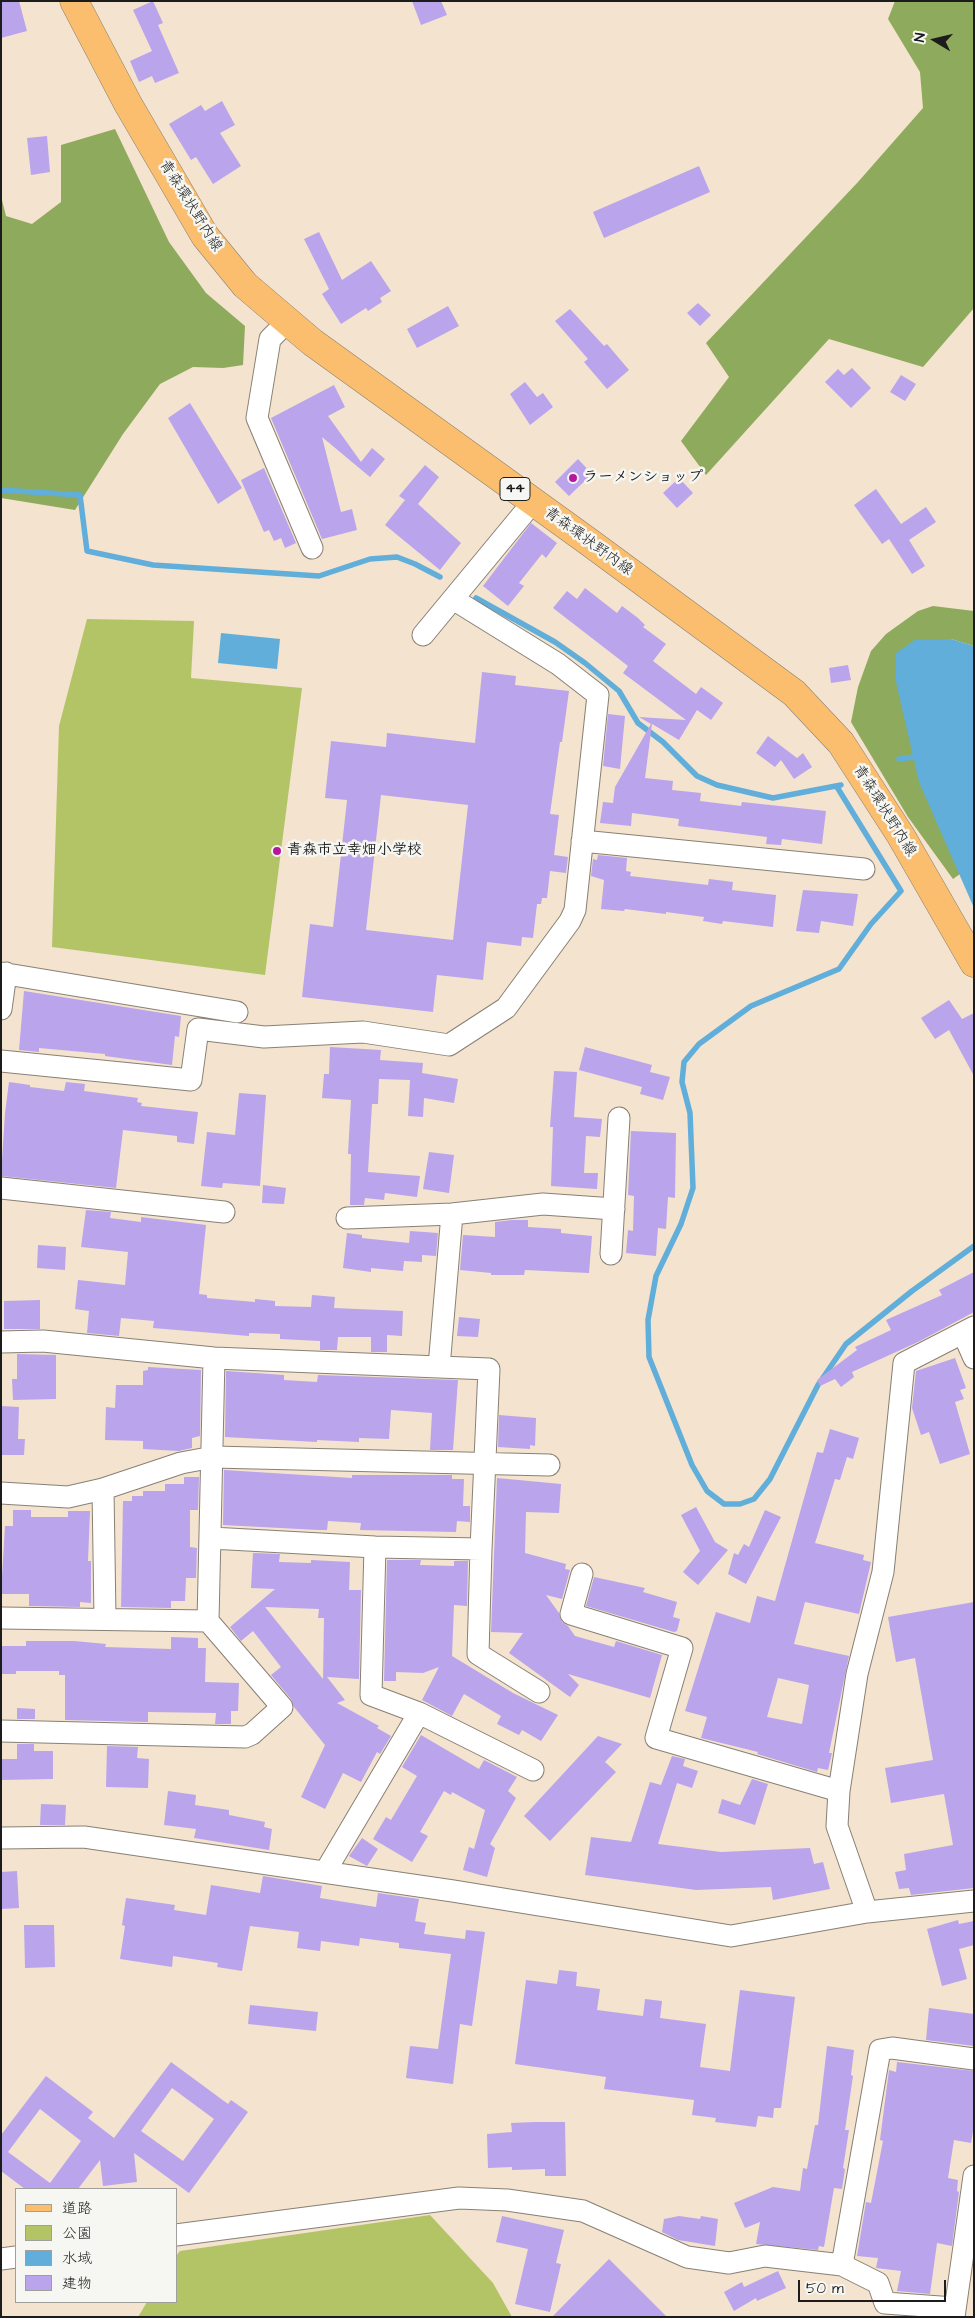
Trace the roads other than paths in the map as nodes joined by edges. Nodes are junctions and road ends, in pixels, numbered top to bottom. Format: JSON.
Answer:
{"nodes":[{"id":1,"x":74,"y":1,"type":"edge"},
{"id":2,"x":288,"y":322,"type":"junction"},
{"id":3,"x":533,"y":502,"type":"junction"},
{"id":4,"x":312,"y":548,"type":"dead end"},
{"id":5,"x":453,"y":599,"type":"junction"},
{"id":6,"x":423,"y":635,"type":"dead end"},
{"id":7,"x":582,"y":841,"type":"junction"},
{"id":8,"x":864,"y":869,"type":"dead end"},
{"id":9,"x":974,"y":963,"type":"edge"},
{"id":10,"x":4,"y":973,"type":"edge"},
{"id":11,"x":1,"y":1009,"type":"edge"},
{"id":12,"x":237,"y":1012,"type":"dead end"},
{"id":13,"x":1,"y":1061,"type":"edge"},
{"id":14,"x":619,"y":1118,"type":"dead end"},
{"id":15,"x":1,"y":1188,"type":"edge"},
{"id":16,"x":614,"y":1209,"type":"junction"},
{"id":17,"x":224,"y":1212,"type":"dead end"},
{"id":18,"x":452,"y":1214,"type":"junction"},
{"id":19,"x":347,"y":1218,"type":"dead end"},
{"id":20,"x":611,"y":1254,"type":"dead end"},
{"id":21,"x":968,"y":1330,"type":"edge"},
{"id":22,"x":1,"y":1342,"type":"edge"},
{"id":23,"x":214,"y":1358,"type":"junction"},
{"id":24,"x":974,"y":1358,"type":"edge"},
{"id":25,"x":439,"y":1367,"type":"junction"},
{"id":26,"x":213,"y":1456,"type":"junction"},
{"id":27,"x":485,"y":1462,"type":"junction"},
{"id":28,"x":548,"y":1465,"type":"dead end"},
{"id":29,"x":103,"y":1489,"type":"junction"},
{"id":30,"x":1,"y":1493,"type":"edge"},
{"id":31,"x":210,"y":1538,"type":"junction"},
{"id":32,"x":375,"y":1547,"type":"junction"},
{"id":33,"x":481,"y":1549,"type":"junction"},
{"id":34,"x":582,"y":1574,"type":"dead end"},
{"id":35,"x":1,"y":1618,"type":"edge"},
{"id":36,"x":105,"y":1618,"type":"junction"},
{"id":37,"x":208,"y":1621,"type":"junction"},
{"id":38,"x":539,"y":1692,"type":"dead end"},
{"id":39,"x":419,"y":1713,"type":"junction"},
{"id":40,"x":1,"y":1732,"type":"edge"},
{"id":41,"x":533,"y":1770,"type":"dead end"},
{"id":42,"x":839,"y":1791,"type":"junction"},
{"id":43,"x":1,"y":1838,"type":"edge"},
{"id":44,"x":325,"y":1872,"type":"junction"},
{"id":45,"x":974,"y":1902,"type":"edge"},
{"id":46,"x":867,"y":1912,"type":"junction"},
{"id":47,"x":974,"y":2059,"type":"edge"},
{"id":48,"x":974,"y":2176,"type":"edge"},
{"id":49,"x":178,"y":2235,"type":"edge"},
{"id":50,"x":15,"y":2257,"type":"edge"},
{"id":51,"x":1,"y":2259,"type":"edge"},
{"id":52,"x":842,"y":2265,"type":"junction"},
{"id":53,"x":954,"y":2312,"type":"edge"}],
"edges":[{"from":1,"to":2,"type":"main road","name":"青森環状野内線","number":"44"},
{"from":2,"to":3,"type":"main road","name":"青森環状野内線","number":"44"},
{"from":2,"to":4,"type":"street"},
{"from":3,"to":5,"type":"street"},
{"from":3,"to":9,"type":"main road","name":"青森環状野内線","number":"44"},
{"from":5,"to":6,"type":"street"},
{"from":5,"to":7,"type":"street"},
{"from":7,"to":8,"type":"street"},
{"from":7,"to":13,"type":"street"},
{"from":10,"to":11,"type":"street"},
{"from":10,"to":12,"type":"street"},
{"from":14,"to":16,"type":"street"},
{"from":15,"to":17,"type":"street"},
{"from":16,"to":18,"type":"street"},
{"from":16,"to":20,"type":"street"},
{"from":18,"to":19,"type":"street"},
{"from":18,"to":25,"type":"street"},
{"from":21,"to":24,"type":"street"},
{"from":21,"to":42,"type":"street"},
{"from":22,"to":23,"type":"street"},
{"from":23,"to":25,"type":"street"},
{"from":23,"to":26,"type":"street"},
{"from":25,"to":27,"type":"street"},
{"from":26,"to":27,"type":"street"},
{"from":26,"to":29,"type":"street"},
{"from":26,"to":31,"type":"street"},
{"from":27,"to":28,"type":"street"},
{"from":27,"to":33,"type":"street"},
{"from":29,"to":30,"type":"street"},
{"from":29,"to":36,"type":"street"},
{"from":31,"to":32,"type":"street"},
{"from":31,"to":37,"type":"street"},
{"from":32,"to":33,"type":"street"},
{"from":32,"to":39,"type":"street"},
{"from":33,"to":38,"type":"street"},
{"from":34,"to":42,"type":"street"},
{"from":35,"to":36,"type":"street"},
{"from":36,"to":37,"type":"street"},
{"from":37,"to":40,"type":"street"},
{"from":39,"to":41,"type":"street"},
{"from":39,"to":44,"type":"street"},
{"from":42,"to":46,"type":"street"},
{"from":43,"to":44,"type":"street"},
{"from":44,"to":46,"type":"street"},
{"from":45,"to":46,"type":"street"},
{"from":47,"to":52,"type":"street"},
{"from":48,"to":53,"type":"street"},
{"from":49,"to":52,"type":"street"},
{"from":50,"to":51,"type":"street"},
{"from":52,"to":53,"type":"street"}]}
